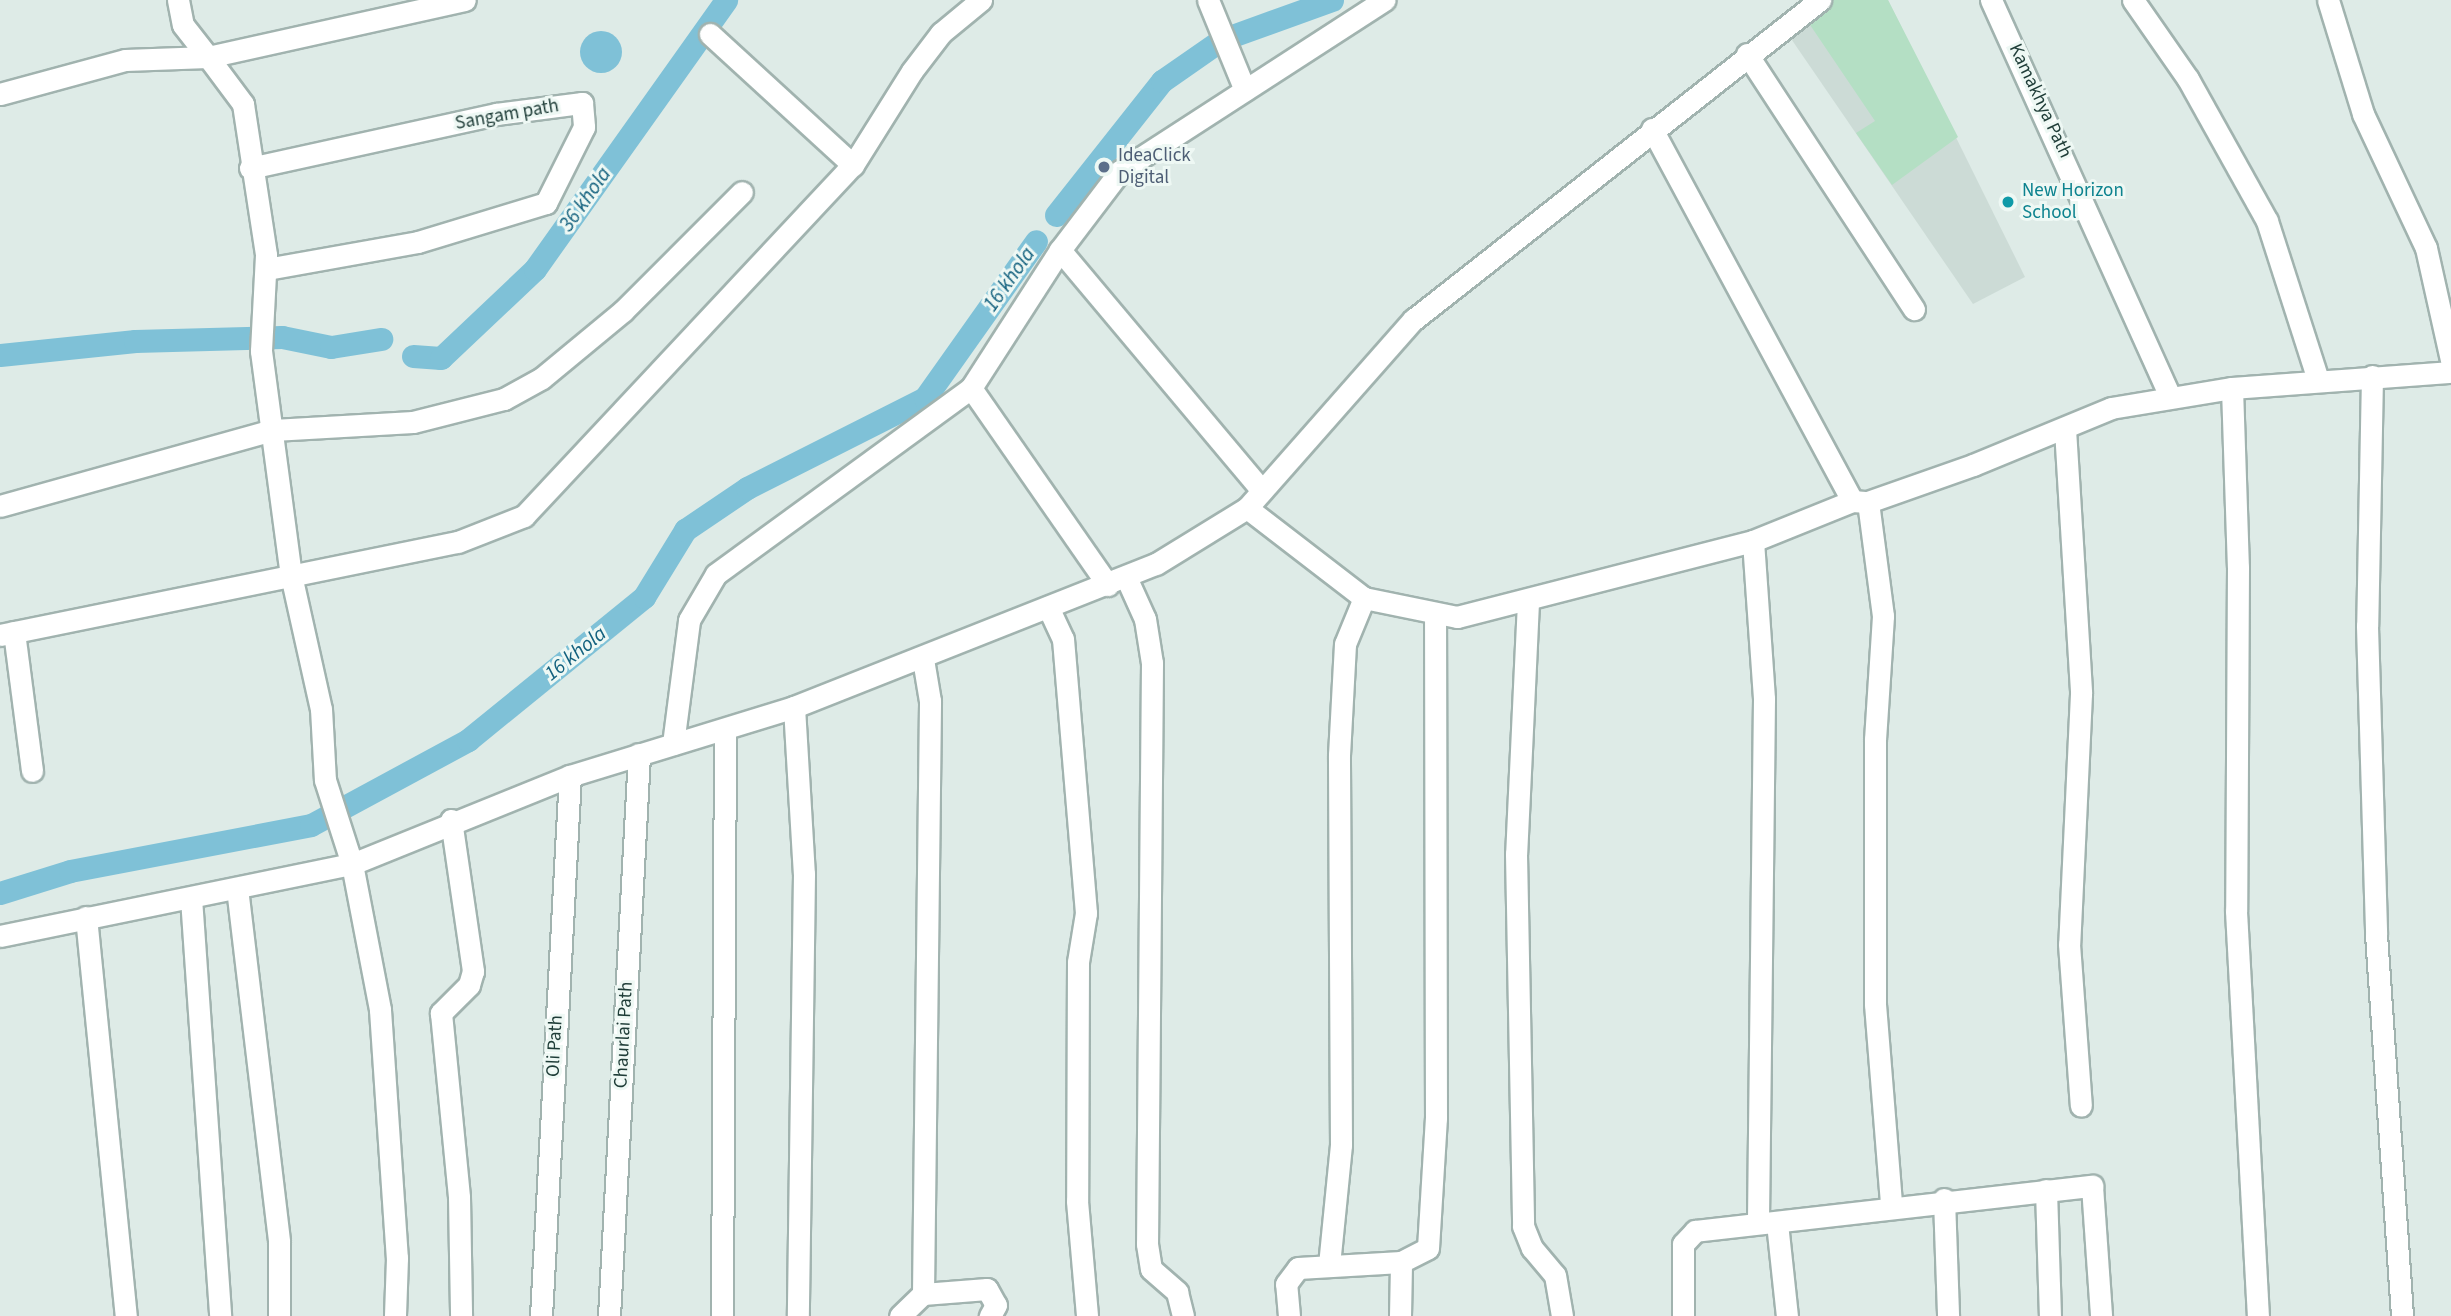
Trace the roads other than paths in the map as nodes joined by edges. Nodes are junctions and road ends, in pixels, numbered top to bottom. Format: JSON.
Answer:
{"nodes":[{"id":1,"x":177,"y":0,"type":"edge"},
{"id":2,"x":465,"y":0,"type":"edge"},
{"id":3,"x":981,"y":0,"type":"edge"},
{"id":4,"x":1384,"y":0,"type":"edge"},
{"id":5,"x":1820,"y":0,"type":"edge"},
{"id":6,"x":1991,"y":0,"type":"edge"},
{"id":7,"x":2133,"y":0,"type":"edge"},
{"id":8,"x":2328,"y":0,"type":"edge"},
{"id":9,"x":1210,"y":3,"type":"edge"},
{"id":10,"x":710,"y":34,"type":"dead end"},
{"id":11,"x":1747,"y":54,"type":"junction"},
{"id":12,"x":208,"y":57,"type":"junction"},
{"id":13,"x":1243,"y":86,"type":"junction"},
{"id":14,"x":0,"y":94,"type":"edge"},
{"id":15,"x":1652,"y":128,"type":"junction"},
{"id":16,"x":853,"y":165,"type":"junction"},
{"id":17,"x":250,"y":168,"type":"junction"},
{"id":18,"x":742,"y":192,"type":"dead end"},
{"id":19,"x":1060,"y":250,"type":"junction"},
{"id":20,"x":267,"y":269,"type":"junction"},
{"id":21,"x":1914,"y":309,"type":"dead end"},
{"id":22,"x":2451,"y":360,"type":"edge"},
{"id":23,"x":2451,"y":372,"type":"edge"},
{"id":24,"x":2372,"y":376,"type":"junction"},
{"id":25,"x":2318,"y":380,"type":"junction"},
{"id":26,"x":971,"y":388,"type":"junction"},
{"id":27,"x":2232,"y":388,"type":"junction"},
{"id":28,"x":2170,"y":397,"type":"junction"},
{"id":29,"x":2065,"y":429,"type":"junction"},
{"id":30,"x":273,"y":430,"type":"junction"},
{"id":31,"x":1262,"y":491,"type":"junction"},
{"id":32,"x":1860,"y":501,"type":"junction"},
{"id":33,"x":0,"y":506,"type":"edge"},
{"id":34,"x":1247,"y":508,"type":"junction"},
{"id":35,"x":1753,"y":541,"type":"junction"},
{"id":36,"x":291,"y":575,"type":"junction"},
{"id":37,"x":1117,"y":581,"type":"junction"},
{"id":38,"x":1364,"y":598,"type":"junction"},
{"id":39,"x":1528,"y":603,"type":"junction"},
{"id":40,"x":1048,"y":607,"type":"junction"},
{"id":41,"x":1435,"y":616,"type":"junction"},
{"id":42,"x":7,"y":634,"type":"edge"},
{"id":43,"x":923,"y":659,"type":"junction"},
{"id":44,"x":794,"y":707,"type":"junction"},
{"id":45,"x":725,"y":731,"type":"junction"},
{"id":46,"x":673,"y":744,"type":"junction"},
{"id":47,"x":639,"y":754,"type":"junction"},
{"id":48,"x":32,"y":771,"type":"dead end"},
{"id":49,"x":569,"y":776,"type":"junction"},
{"id":50,"x":452,"y":820,"type":"junction"},
{"id":51,"x":352,"y":864,"type":"junction"},
{"id":52,"x":237,"y":887,"type":"junction"},
{"id":53,"x":191,"y":898,"type":"junction"},
{"id":54,"x":86,"y":917,"type":"junction"},
{"id":55,"x":0,"y":936,"type":"edge"},
{"id":56,"x":2081,"y":1106,"type":"dead end"},
{"id":57,"x":2046,"y":1190,"type":"junction"},
{"id":58,"x":1944,"y":1199,"type":"junction"},
{"id":59,"x":1891,"y":1205,"type":"junction"},
{"id":60,"x":1768,"y":1223,"type":"junction"},
{"id":61,"x":1401,"y":1262,"type":"junction"},
{"id":62,"x":1329,"y":1265,"type":"junction"},
{"id":63,"x":923,"y":1294,"type":"junction"},
{"id":64,"x":126,"y":1316,"type":"edge"},
{"id":65,"x":220,"y":1316,"type":"edge"},
{"id":66,"x":279,"y":1316,"type":"edge"},
{"id":67,"x":395,"y":1316,"type":"edge"},
{"id":68,"x":461,"y":1316,"type":"edge"},
{"id":69,"x":541,"y":1316,"type":"edge"},
{"id":70,"x":609,"y":1316,"type":"edge"},
{"id":71,"x":722,"y":1316,"type":"edge"},
{"id":72,"x":798,"y":1316,"type":"edge"},
{"id":73,"x":900,"y":1316,"type":"edge"},
{"id":74,"x":990,"y":1316,"type":"edge"},
{"id":75,"x":1087,"y":1316,"type":"edge"},
{"id":76,"x":1183,"y":1316,"type":"edge"},
{"id":77,"x":1289,"y":1316,"type":"edge"},
{"id":78,"x":1400,"y":1316,"type":"edge"},
{"id":79,"x":1562,"y":1316,"type":"edge"},
{"id":80,"x":1683,"y":1316,"type":"edge"},
{"id":81,"x":1787,"y":1316,"type":"edge"},
{"id":82,"x":1948,"y":1316,"type":"edge"},
{"id":83,"x":2050,"y":1316,"type":"edge"},
{"id":84,"x":2101,"y":1316,"type":"edge"},
{"id":85,"x":2258,"y":1316,"type":"edge"},
{"id":86,"x":2402,"y":1316,"type":"edge"}],
"edges":[{"from":1,"to":12,"type":"street"},
{"from":2,"to":12,"type":"street"},
{"from":3,"to":16,"type":"street"},
{"from":4,"to":13,"type":"street"},
{"from":5,"to":11,"type":"street"},
{"from":6,"to":28,"type":"street","name":"Kamakhya Path"},
{"from":7,"to":25,"type":"street"},
{"from":8,"to":22,"type":"street"},
{"from":9,"to":13,"type":"street"},
{"from":10,"to":16,"type":"street"},
{"from":11,"to":15,"type":"street"},
{"from":11,"to":21,"type":"street"},
{"from":12,"to":14,"type":"street"},
{"from":12,"to":17,"type":"street"},
{"from":13,"to":19,"type":"street"},
{"from":15,"to":31,"type":"street"},
{"from":15,"to":32,"type":"street"},
{"from":16,"to":36,"type":"street"},
{"from":17,"to":20,"type":"street"},
{"from":17,"to":20,"type":"street","name":"Sangam path"},
{"from":18,"to":30,"type":"street"},
{"from":19,"to":26,"type":"street"},
{"from":19,"to":31,"type":"street"},
{"from":20,"to":30,"type":"street"},
{"from":23,"to":24,"type":"street"},
{"from":24,"to":25,"type":"street"},
{"from":24,"to":86,"type":"street"},
{"from":25,"to":27,"type":"street"},
{"from":26,"to":37,"type":"street"},
{"from":26,"to":46,"type":"street"},
{"from":27,"to":28,"type":"street"},
{"from":27,"to":85,"type":"street"},
{"from":28,"to":29,"type":"street"},
{"from":29,"to":32,"type":"street"},
{"from":29,"to":56,"type":"street"},
{"from":30,"to":33,"type":"street"},
{"from":30,"to":36,"type":"street"},
{"from":31,"to":34,"type":"street"},
{"from":32,"to":35,"type":"street"},
{"from":32,"to":59,"type":"street"},
{"from":34,"to":37,"type":"street"},
{"from":34,"to":38,"type":"street"},
{"from":35,"to":39,"type":"street"},
{"from":35,"to":60,"type":"street"},
{"from":36,"to":42,"type":"street"},
{"from":36,"to":51,"type":"street"},
{"from":37,"to":40,"type":"street"},
{"from":37,"to":76,"type":"street"},
{"from":38,"to":41,"type":"street"},
{"from":38,"to":62,"type":"street"},
{"from":39,"to":41,"type":"street"},
{"from":39,"to":79,"type":"street"},
{"from":40,"to":43,"type":"street"},
{"from":40,"to":75,"type":"street"},
{"from":41,"to":61,"type":"street"},
{"from":42,"to":48,"type":"street"},
{"from":43,"to":44,"type":"street"},
{"from":43,"to":63,"type":"street"},
{"from":44,"to":45,"type":"street"},
{"from":44,"to":72,"type":"street"},
{"from":45,"to":46,"type":"street"},
{"from":45,"to":71,"type":"street"},
{"from":46,"to":47,"type":"street"},
{"from":47,"to":49,"type":"street"},
{"from":47,"to":70,"type":"street","name":"Chaurlai Path"},
{"from":49,"to":50,"type":"street"},
{"from":49,"to":69,"type":"street","name":"Oli Path"},
{"from":50,"to":51,"type":"street"},
{"from":50,"to":68,"type":"street"},
{"from":51,"to":52,"type":"street"},
{"from":51,"to":67,"type":"street"},
{"from":52,"to":53,"type":"street"},
{"from":52,"to":66,"type":"street"},
{"from":53,"to":54,"type":"street"},
{"from":53,"to":65,"type":"street"},
{"from":54,"to":55,"type":"street"},
{"from":54,"to":64,"type":"street"},
{"from":57,"to":58,"type":"street"},
{"from":57,"to":83,"type":"street"},
{"from":57,"to":84,"type":"street"},
{"from":58,"to":59,"type":"street"},
{"from":58,"to":82,"type":"street"},
{"from":59,"to":60,"type":"street"},
{"from":60,"to":80,"type":"street"},
{"from":60,"to":81,"type":"street"},
{"from":61,"to":62,"type":"street"},
{"from":61,"to":78,"type":"street"},
{"from":62,"to":77,"type":"street"},
{"from":63,"to":73,"type":"street"},
{"from":63,"to":74,"type":"street"}]}
